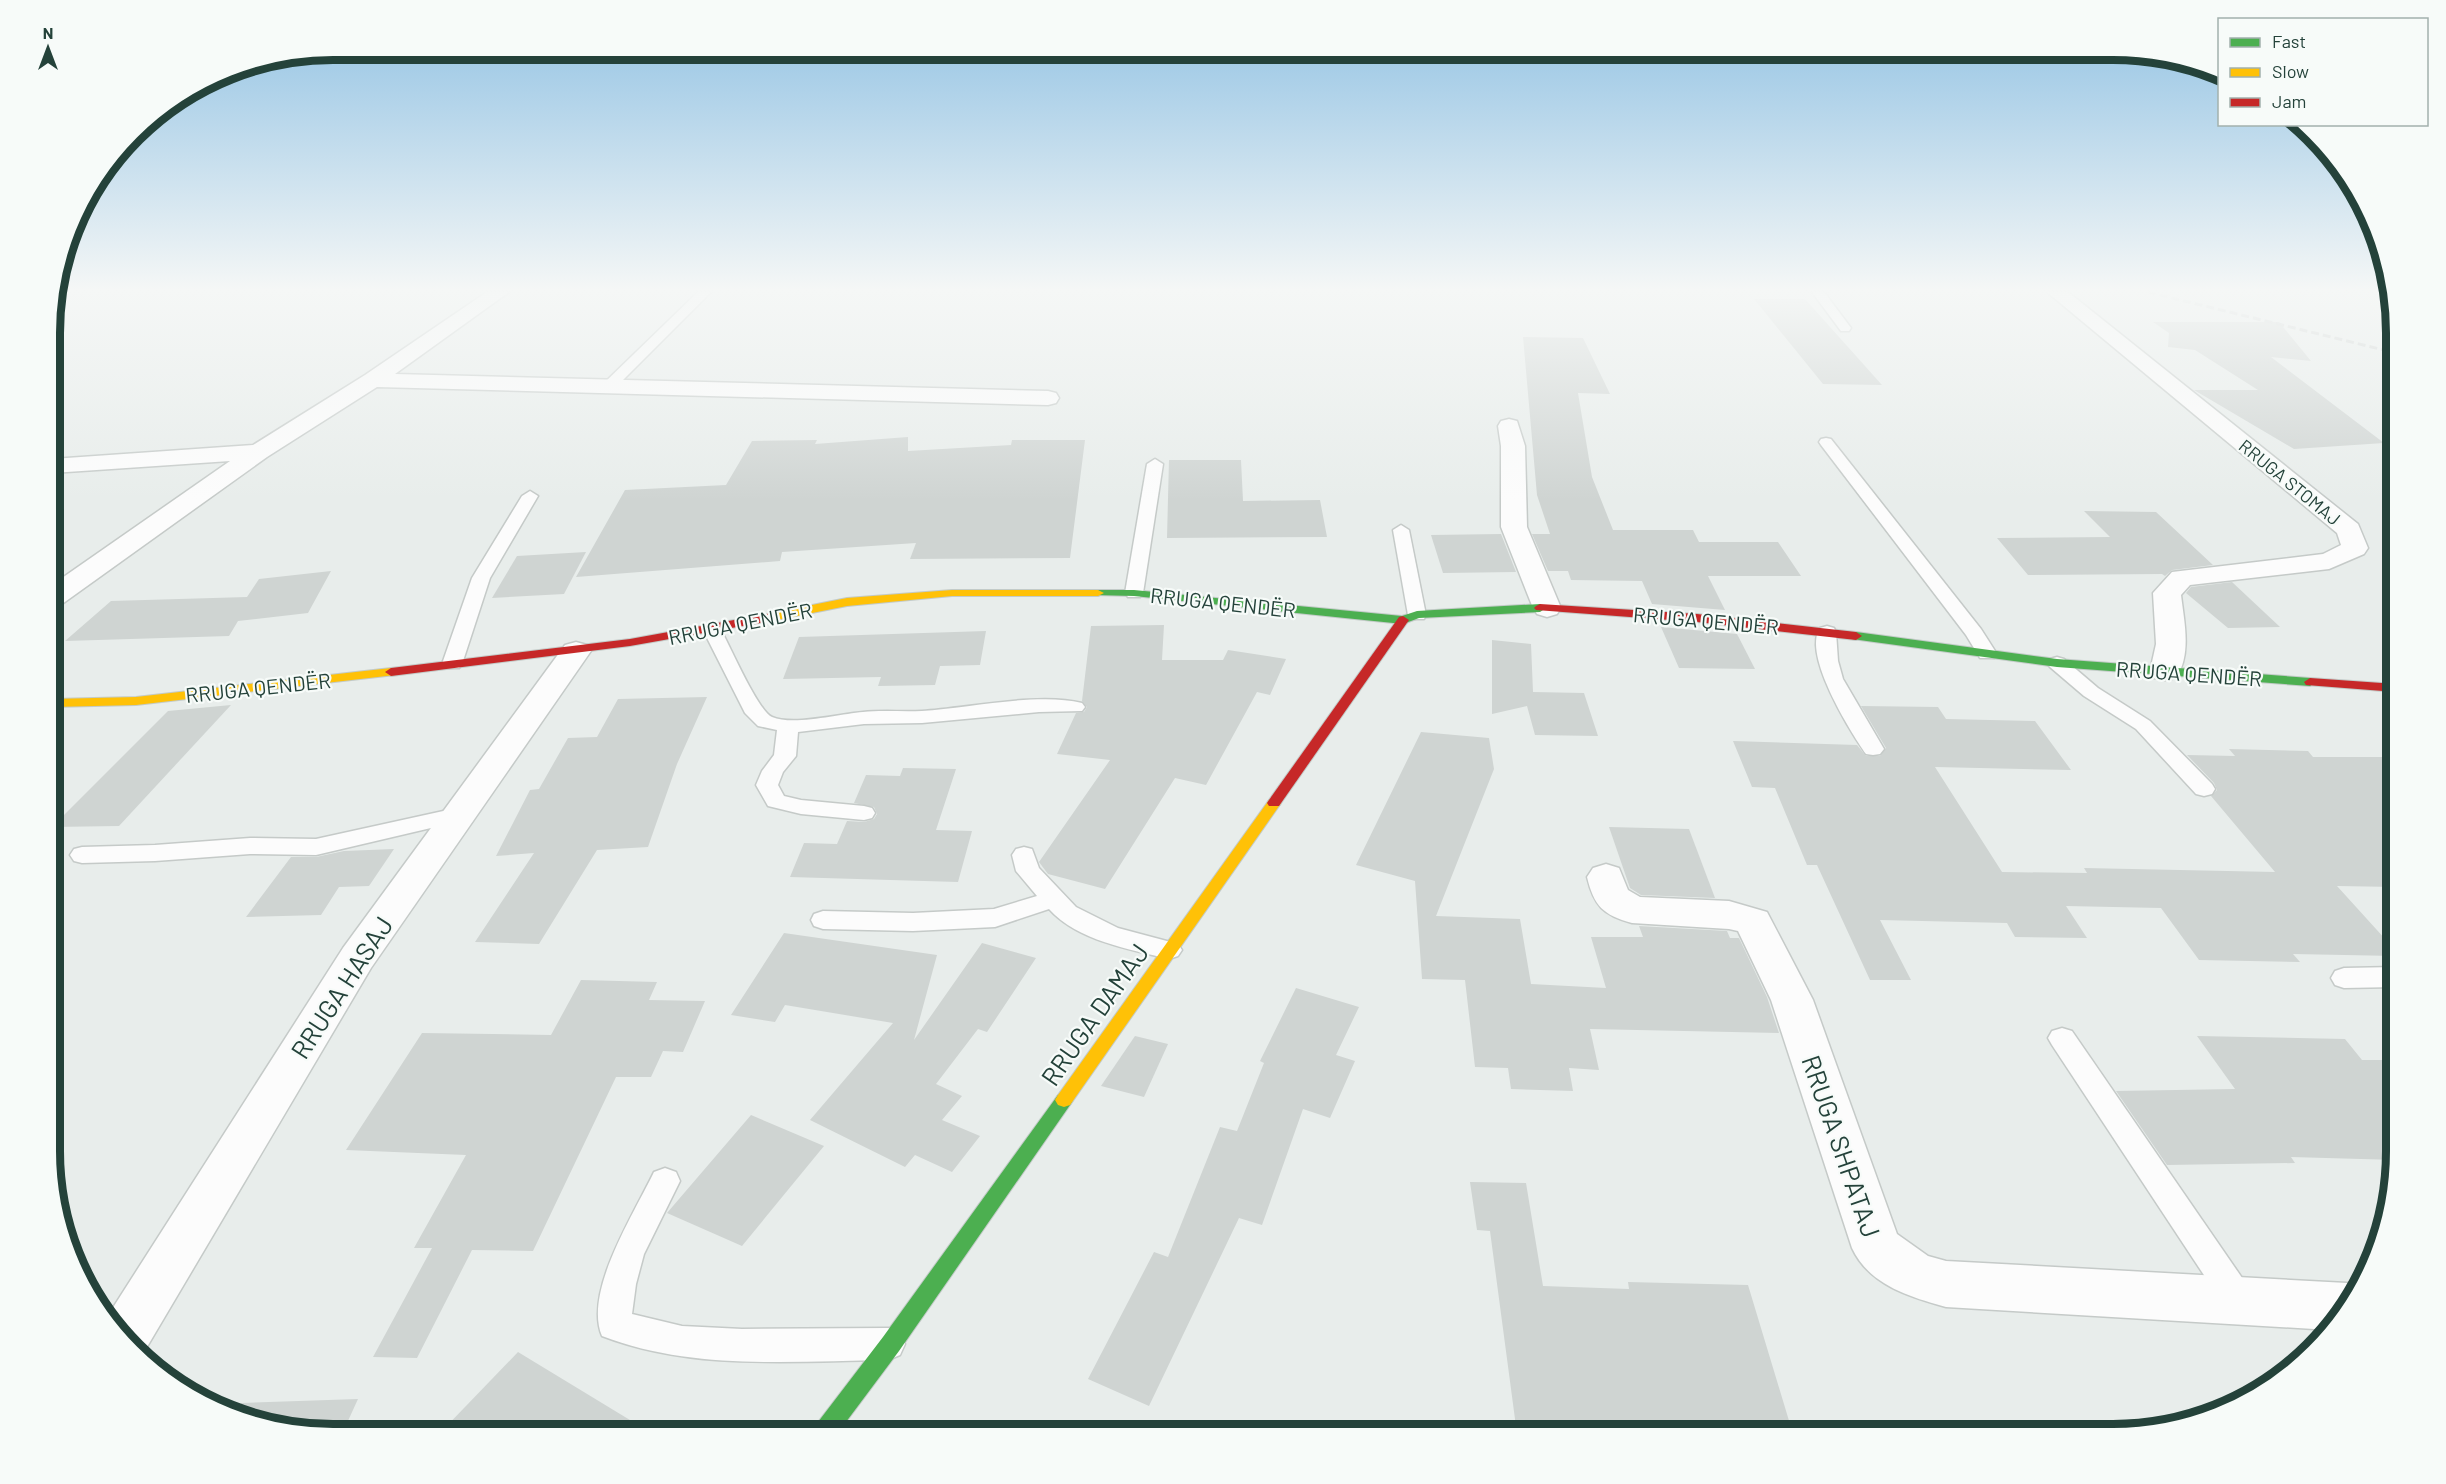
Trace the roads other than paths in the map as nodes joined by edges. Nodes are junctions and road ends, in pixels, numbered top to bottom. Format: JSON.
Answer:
{"nodes":[{"id":1,"x":400,"y":361,"type":"edge"},
{"id":2,"x":634,"y":361,"type":"edge"},
{"id":3,"x":2141,"y":361,"type":"edge"},
{"id":4,"x":373,"y":380,"type":"junction"},
{"id":5,"x":608,"y":387,"type":"junction"},
{"id":6,"x":1048,"y":398,"type":"dead end"},
{"id":7,"x":1509,"y":426,"type":"dead end"},
{"id":8,"x":1826,"y":442,"type":"dead end"},
{"id":9,"x":259,"y":452,"type":"junction"},
{"id":10,"x":1155,"y":464,"type":"dead end"},
{"id":11,"x":60,"y":465,"type":"edge"},
{"id":12,"x":530,"y":496,"type":"dead end"},
{"id":13,"x":1401,"y":530,"type":"dead end"},
{"id":14,"x":60,"y":592,"type":"edge"},
{"id":15,"x":1134,"y":593,"type":"junction"},
{"id":16,"x":1546,"y":608,"type":"junction"},
{"id":17,"x":1410,"y":617,"type":"junction"},
{"id":18,"x":712,"y":630,"type":"junction"},
{"id":19,"x":1827,"y":632,"type":"junction"},
{"id":20,"x":576,"y":651,"type":"junction"},
{"id":21,"x":1986,"y":654,"type":"junction"},
{"id":22,"x":2057,"y":663,"type":"junction"},
{"id":23,"x":452,"y":664,"type":"junction"},
{"id":24,"x":2165,"y":672,"type":"junction"},
{"id":25,"x":2386,"y":687,"type":"edge"},
{"id":26,"x":60,"y":703,"type":"edge"},
{"id":27,"x":1075,"y":706,"type":"dead end"},
{"id":28,"x":788,"y":724,"type":"junction"},
{"id":29,"x":1873,"y":749,"type":"dead end"},
{"id":30,"x":2204,"y":789,"type":"dead end"},
{"id":31,"x":864,"y":813,"type":"dead end"},
{"id":32,"x":457,"y":815,"type":"junction"},
{"id":33,"x":82,"y":855,"type":"dead end"},
{"id":34,"x":1024,"y":855,"type":"dead end"},
{"id":35,"x":1606,"y":877,"type":"dead end"},
{"id":36,"x":1053,"y":899,"type":"junction"},
{"id":37,"x":823,"y":920,"type":"dead end"},
{"id":38,"x":1169,"y":950,"type":"junction"},
{"id":39,"x":2386,"y":977,"type":"edge"},
{"id":40,"x":2344,"y":978,"type":"dead end"},
{"id":41,"x":2062,"y":1038,"type":"dead end"},
{"id":42,"x":665,"y":1181,"type":"dead end"},
{"id":43,"x":2239,"y":1299,"type":"junction"},
{"id":44,"x":2338,"y":1306,"type":"edge"},
{"id":45,"x":128,"y":1331,"type":"edge"},
{"id":46,"x":891,"y":1344,"type":"junction"},
{"id":47,"x":831,"y":1424,"type":"edge"}],
"edges":[{"from":1,"to":4,"type":"street"},
{"from":2,"to":5,"type":"lane"},
{"from":3,"to":24,"type":"street","name":"RRUGA STOMAJ"},
{"from":4,"to":5,"type":"street"},
{"from":4,"to":9,"type":"street"},
{"from":5,"to":6,"type":"street"},
{"from":7,"to":16,"type":"street"},
{"from":8,"to":21,"type":"lane"},
{"from":9,"to":11,"type":"street"},
{"from":9,"to":14,"type":"street"},
{"from":10,"to":15,"type":"lane"},
{"from":12,"to":23,"type":"lane"},
{"from":13,"to":17,"type":"lane"},
{"from":15,"to":17,"type":"street","name":"RRUGA QENDËR"},
{"from":15,"to":18,"type":"street","name":"RRUGA QENDËR"},
{"from":16,"to":17,"type":"street","name":"RRUGA QENDËR"},
{"from":16,"to":19,"type":"street","name":"RRUGA QENDËR"},
{"from":17,"to":38,"type":"street","name":"RRUGA DAMAJ"},
{"from":18,"to":20,"type":"street","name":"RRUGA QENDËR"},
{"from":18,"to":28,"type":"lane"},
{"from":19,"to":21,"type":"street","name":"RRUGA QENDËR"},
{"from":19,"to":29,"type":"lane"},
{"from":20,"to":23,"type":"street","name":"RRUGA QENDËR"},
{"from":20,"to":32,"type":"street","name":"RRUGA HASAJ"},
{"from":21,"to":22,"type":"street","name":"RRUGA QENDËR"},
{"from":22,"to":24,"type":"street","name":"RRUGA QENDËR"},
{"from":22,"to":30,"type":"lane"},
{"from":23,"to":26,"type":"street","name":"RRUGA QENDËR"},
{"from":24,"to":25,"type":"street","name":"RRUGA QENDËR"},
{"from":27,"to":28,"type":"lane"},
{"from":28,"to":31,"type":"lane"},
{"from":32,"to":33,"type":"lane"},
{"from":32,"to":45,"type":"street","name":"RRUGA HASAJ"},
{"from":34,"to":36,"type":"lane"},
{"from":35,"to":43,"type":"street","name":"RRUGA SHPATAJ"},
{"from":36,"to":37,"type":"lane"},
{"from":36,"to":38,"type":"lane"},
{"from":38,"to":46,"type":"street","name":"RRUGA DAMAJ"},
{"from":39,"to":40,"type":"lane"},
{"from":41,"to":43,"type":"lane"},
{"from":42,"to":46,"type":"lane"},
{"from":43,"to":44,"type":"street","name":"RRUGA SHPATAJ"},
{"from":46,"to":47,"type":"street","name":"RRUGA DAMAJ"}]}
